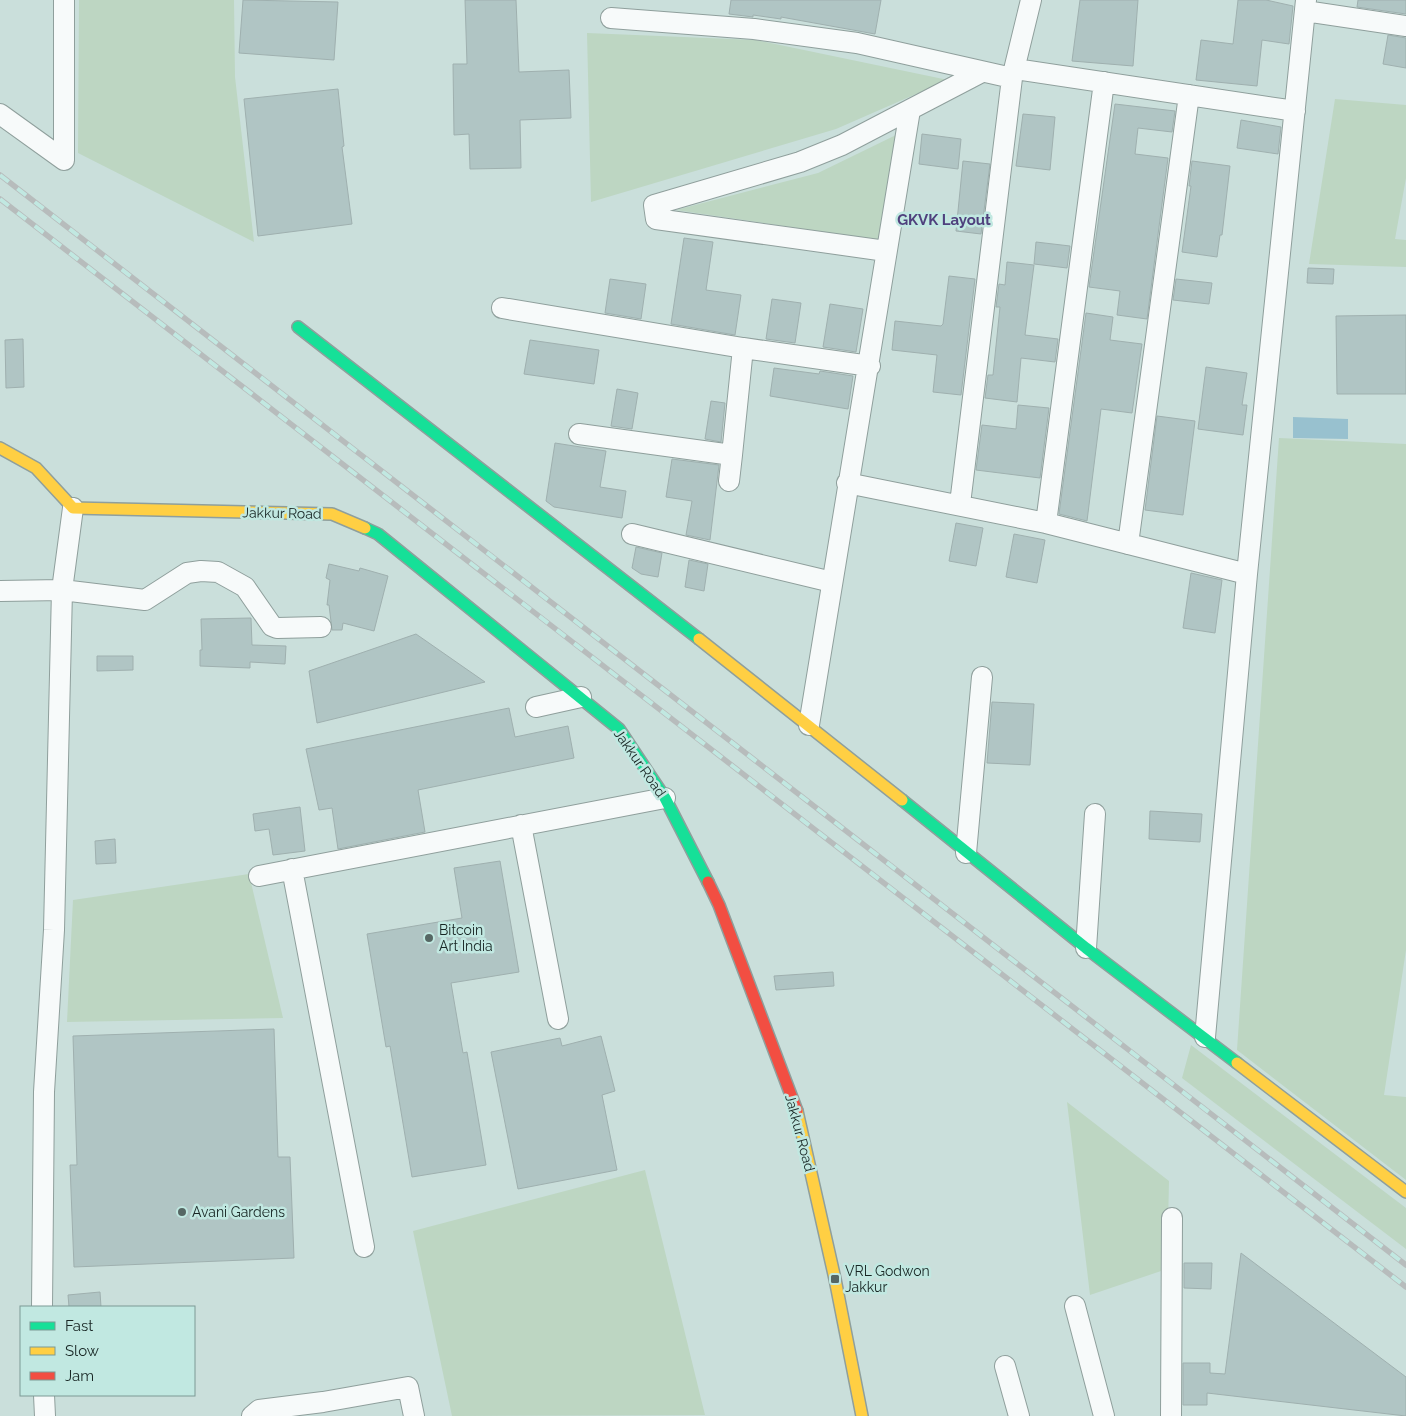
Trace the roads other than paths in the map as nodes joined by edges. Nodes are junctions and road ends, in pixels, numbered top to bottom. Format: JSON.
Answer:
{"nodes":[{"id":1,"x":64,"y":0,"type":"edge"},
{"id":2,"x":1031,"y":0,"type":"edge"},
{"id":3,"x":1305,"y":6,"type":"edge"},
{"id":4,"x":611,"y":18,"type":"dead end"},
{"id":5,"x":1406,"y":26,"type":"edge"},
{"id":6,"x":982,"y":72,"type":"junction"},
{"id":7,"x":1014,"y":74,"type":"junction"},
{"id":8,"x":1104,"y":82,"type":"junction"},
{"id":9,"x":1189,"y":95,"type":"junction"},
{"id":10,"x":910,"y":110,"type":"junction"},
{"id":11,"x":1295,"y":110,"type":"junction"},
{"id":12,"x":0,"y":114,"type":"edge"},
{"id":13,"x":886,"y":250,"type":"junction"},
{"id":14,"x":502,"y":308,"type":"dead end"},
{"id":15,"x":298,"y":327,"type":"dead end"},
{"id":16,"x":743,"y":348,"type":"junction"},
{"id":17,"x":870,"y":366,"type":"junction"},
{"id":18,"x":579,"y":434,"type":"dead end"},
{"id":19,"x":0,"y":448,"type":"edge"},
{"id":20,"x":732,"y":456,"type":"junction"},
{"id":21,"x":729,"y":481,"type":"dead end"},
{"id":22,"x":848,"y":483,"type":"junction"},
{"id":23,"x":960,"y":504,"type":"junction"},
{"id":24,"x":73,"y":508,"type":"junction"},
{"id":25,"x":1046,"y":523,"type":"junction"},
{"id":26,"x":632,"y":534,"type":"dead end"},
{"id":27,"x":1128,"y":544,"type":"junction"},
{"id":28,"x":1247,"y":574,"type":"junction"},
{"id":29,"x":832,"y":582,"type":"junction"},
{"id":30,"x":62,"y":590,"type":"junction"},
{"id":31,"x":0,"y":591,"type":"edge"},
{"id":32,"x":320,"y":627,"type":"dead end"},
{"id":33,"x":982,"y":677,"type":"dead end"},
{"id":34,"x":581,"y":697,"type":"junction"},
{"id":35,"x":536,"y":707,"type":"dead end"},
{"id":36,"x":809,"y":725,"type":"junction"},
{"id":37,"x":664,"y":798,"type":"junction"},
{"id":38,"x":1095,"y":814,"type":"dead end"},
{"id":39,"x":520,"y":825,"type":"junction"},
{"id":40,"x":966,"y":853,"type":"junction"},
{"id":41,"x":292,"y":869,"type":"junction"},
{"id":42,"x":259,"y":876,"type":"dead end"},
{"id":43,"x":1086,"y":948,"type":"junction"},
{"id":44,"x":558,"y":1019,"type":"dead end"},
{"id":45,"x":1205,"y":1037,"type":"junction"},
{"id":46,"x":1406,"y":1192,"type":"edge"},
{"id":47,"x":1172,"y":1218,"type":"dead end"},
{"id":48,"x":364,"y":1246,"type":"dead end"},
{"id":49,"x":42,"y":1306,"type":"edge"},
{"id":50,"x":1075,"y":1306,"type":"dead end"},
{"id":51,"x":1005,"y":1366,"type":"dead end"},
{"id":52,"x":44,"y":1396,"type":"edge"},
{"id":53,"x":324,"y":1409,"type":"edge"},
{"id":54,"x":45,"y":1416,"type":"edge"},
{"id":55,"x":252,"y":1416,"type":"edge"},
{"id":56,"x":414,"y":1416,"type":"edge"},
{"id":57,"x":862,"y":1416,"type":"edge"},
{"id":58,"x":1019,"y":1416,"type":"edge"},
{"id":59,"x":1104,"y":1416,"type":"edge"},
{"id":60,"x":1171,"y":1416,"type":"edge"}],
"edges":[{"from":1,"to":12,"type":"street"},
{"from":2,"to":7,"type":"street"},
{"from":3,"to":5,"type":"street"},
{"from":3,"to":11,"type":"street"},
{"from":4,"to":6,"type":"street"},
{"from":6,"to":7,"type":"street"},
{"from":6,"to":10,"type":"street"},
{"from":7,"to":8,"type":"street"},
{"from":7,"to":23,"type":"street"},
{"from":8,"to":9,"type":"street"},
{"from":8,"to":25,"type":"street"},
{"from":9,"to":11,"type":"street"},
{"from":9,"to":27,"type":"street"},
{"from":10,"to":13,"type":"street"},
{"from":10,"to":13,"type":"street"},
{"from":11,"to":28,"type":"street"},
{"from":13,"to":17,"type":"street"},
{"from":14,"to":16,"type":"street"},
{"from":15,"to":36,"type":"street"},
{"from":16,"to":17,"type":"street"},
{"from":16,"to":20,"type":"street"},
{"from":17,"to":22,"type":"street"},
{"from":18,"to":20,"type":"street"},
{"from":19,"to":24,"type":"street"},
{"from":20,"to":21,"type":"street"},
{"from":22,"to":23,"type":"street"},
{"from":22,"to":29,"type":"street"},
{"from":23,"to":25,"type":"street"},
{"from":24,"to":30,"type":"street"},
{"from":24,"to":34,"type":"street","name":"Jakkur Road"},
{"from":25,"to":27,"type":"street"},
{"from":26,"to":29,"type":"street"},
{"from":27,"to":28,"type":"street"},
{"from":28,"to":45,"type":"street"},
{"from":29,"to":36,"type":"street"},
{"from":30,"to":31,"type":"street"},
{"from":30,"to":32,"type":"street"},
{"from":30,"to":49,"type":"street"},
{"from":33,"to":40,"type":"street"},
{"from":34,"to":35,"type":"street"},
{"from":34,"to":37,"type":"street","name":"Jakkur Road"},
{"from":36,"to":40,"type":"street"},
{"from":37,"to":39,"type":"street"},
{"from":37,"to":57,"type":"street","name":"Jakkur Road"},
{"from":38,"to":43,"type":"street"},
{"from":39,"to":41,"type":"street"},
{"from":39,"to":44,"type":"street"},
{"from":40,"to":43,"type":"street"},
{"from":41,"to":42,"type":"street"},
{"from":41,"to":48,"type":"street"},
{"from":43,"to":45,"type":"street"},
{"from":45,"to":46,"type":"street"},
{"from":47,"to":60,"type":"street"},
{"from":50,"to":59,"type":"street"},
{"from":51,"to":58,"type":"street"},
{"from":52,"to":54,"type":"street"},
{"from":53,"to":55,"type":"street"},
{"from":53,"to":56,"type":"street"}]}
